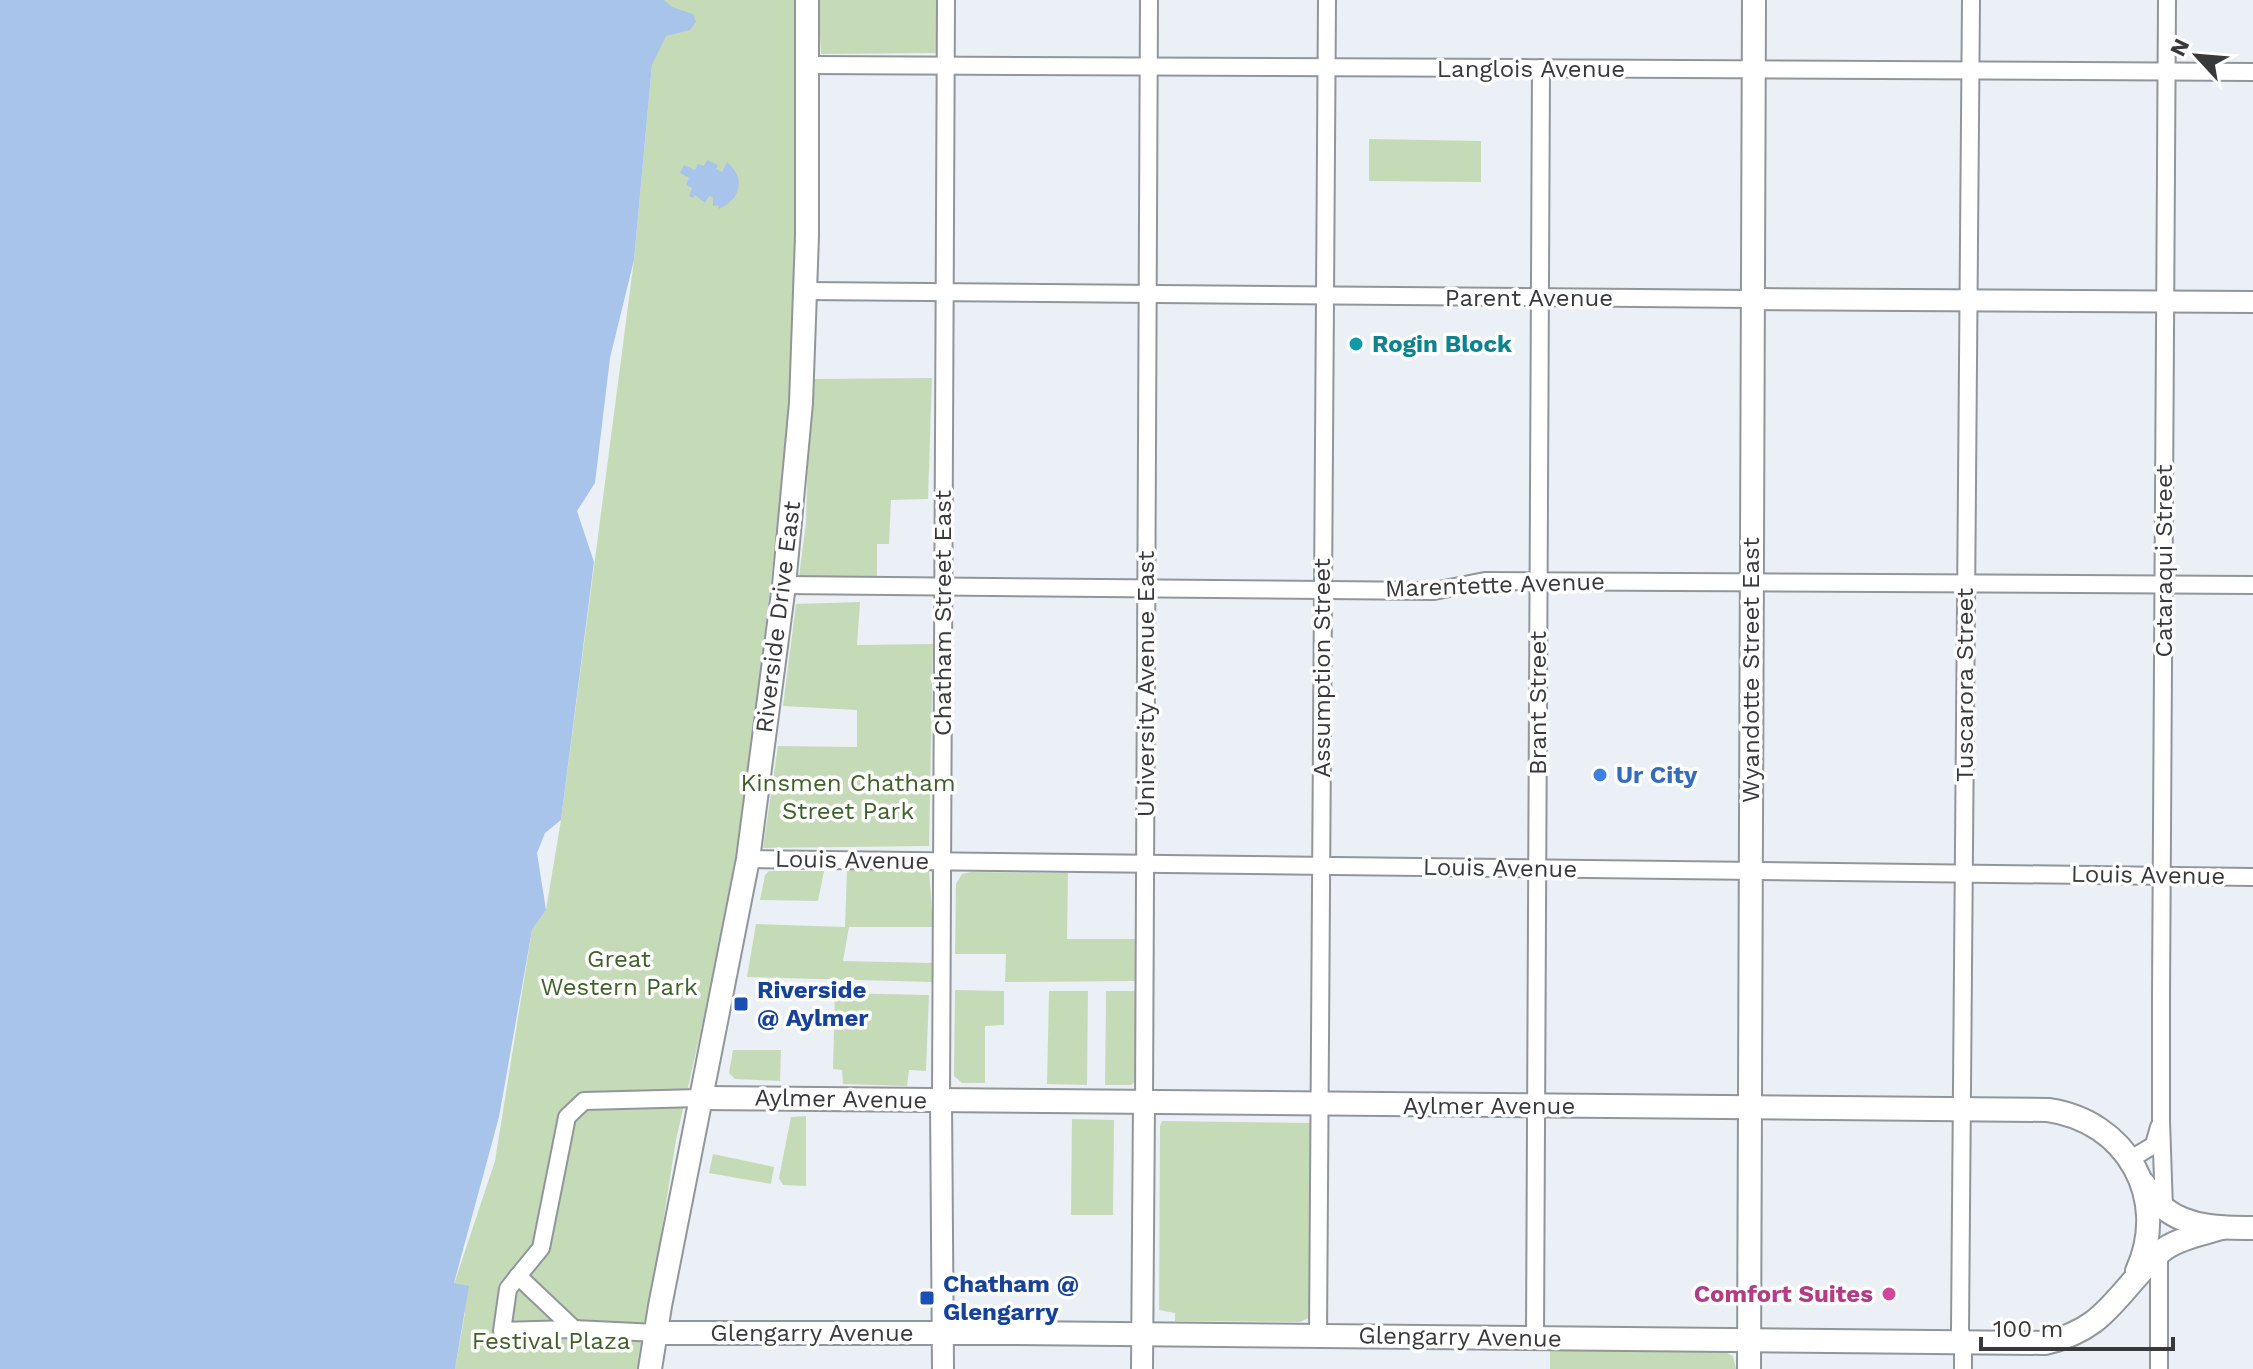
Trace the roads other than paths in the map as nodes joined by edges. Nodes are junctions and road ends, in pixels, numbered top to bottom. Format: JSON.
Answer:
{"nodes":[{"id":1,"x":807,"y":0,"type":"edge"},
{"id":2,"x":946,"y":0,"type":"edge"},
{"id":3,"x":1149,"y":0,"type":"edge"},
{"id":4,"x":1327,"y":0,"type":"edge"},
{"id":5,"x":1754,"y":0,"type":"edge"},
{"id":6,"x":1971,"y":0,"type":"edge"},
{"id":7,"x":2167,"y":0,"type":"edge"},
{"id":8,"x":945,"y":64,"type":"junction"},
{"id":9,"x":1149,"y":64,"type":"junction"},
{"id":10,"x":809,"y":65,"type":"junction"},
{"id":11,"x":1326,"y":67,"type":"junction"},
{"id":12,"x":1541,"y":68,"type":"junction"},
{"id":13,"x":1753,"y":71,"type":"junction"},
{"id":14,"x":1970,"y":71,"type":"junction"},
{"id":15,"x":2166,"y":72,"type":"junction"},
{"id":16,"x":2253,"y":72,"type":"edge"},
{"id":17,"x":805,"y":291,"type":"junction"},
{"id":18,"x":944,"y":292,"type":"junction"},
{"id":19,"x":1146,"y":295,"type":"junction"},
{"id":20,"x":1325,"y":296,"type":"junction"},
{"id":21,"x":1540,"y":298,"type":"junction"},
{"id":22,"x":1752,"y":299,"type":"junction"},
{"id":23,"x":1968,"y":300,"type":"junction"},
{"id":24,"x":2165,"y":301,"type":"junction"},
{"id":25,"x":2253,"y":302,"type":"edge"},
{"id":26,"x":1538,"y":582,"type":"junction"},
{"id":27,"x":1751,"y":582,"type":"junction"},
{"id":28,"x":1966,"y":582,"type":"junction"},
{"id":29,"x":2163,"y":584,"type":"junction"},
{"id":30,"x":784,"y":585,"type":"junction"},
{"id":31,"x":943,"y":585,"type":"junction"},
{"id":32,"x":2253,"y":585,"type":"edge"},
{"id":33,"x":1146,"y":587,"type":"junction"},
{"id":34,"x":1323,"y":588,"type":"junction"},
{"id":35,"x":748,"y":859,"type":"junction"},
{"id":36,"x":941,"y":861,"type":"junction"},
{"id":37,"x":1146,"y":864,"type":"junction"},
{"id":38,"x":1321,"y":866,"type":"junction"},
{"id":39,"x":1537,"y":868,"type":"junction"},
{"id":40,"x":1751,"y":871,"type":"junction"},
{"id":41,"x":1964,"y":873,"type":"junction"},
{"id":42,"x":2162,"y":876,"type":"junction"},
{"id":43,"x":2253,"y":877,"type":"edge"},
{"id":44,"x":700,"y":1098,"type":"junction"},
{"id":45,"x":941,"y":1100,"type":"junction"},
{"id":46,"x":1144,"y":1103,"type":"junction"},
{"id":47,"x":1320,"y":1104,"type":"junction"},
{"id":48,"x":1536,"y":1106,"type":"junction"},
{"id":49,"x":1750,"y":1108,"type":"junction"},
{"id":50,"x":1962,"y":1109,"type":"junction"},
{"id":51,"x":2161,"y":1121,"type":"junction"},
{"id":52,"x":2134,"y":1168,"type":"junction"},
{"id":53,"x":2164,"y":1209,"type":"junction"},
{"id":54,"x":2222,"y":1228,"type":"junction"},
{"id":55,"x":2253,"y":1228,"type":"edge"},
{"id":56,"x":2159,"y":1253,"type":"junction"},
{"id":57,"x":518,"y":1276,"type":"junction"},
{"id":58,"x":2131,"y":1283,"type":"junction"},
{"id":59,"x":574,"y":1329,"type":"junction"},
{"id":60,"x":657,"y":1333,"type":"junction"},
{"id":61,"x":943,"y":1333,"type":"junction"},
{"id":62,"x":1142,"y":1335,"type":"junction"},
{"id":63,"x":1318,"y":1336,"type":"junction"},
{"id":64,"x":1535,"y":1338,"type":"junction"},
{"id":65,"x":1749,"y":1340,"type":"junction"},
{"id":66,"x":1963,"y":1342,"type":"junction"},
{"id":67,"x":650,"y":1369,"type":"edge"},
{"id":68,"x":943,"y":1369,"type":"edge"},
{"id":69,"x":1142,"y":1369,"type":"edge"},
{"id":70,"x":1749,"y":1369,"type":"edge"},
{"id":71,"x":1963,"y":1369,"type":"edge"},
{"id":72,"x":2159,"y":1369,"type":"edge"}],
"edges":[{"from":1,"to":10,"type":"main road","name":"Riverside Drive East"},
{"from":2,"to":8,"type":"street","name":"Chatham Street East"},
{"from":3,"to":9,"type":"street","name":"University Avenue East"},
{"from":4,"to":11,"type":"street","name":"Assumption Street"},
{"from":5,"to":13,"type":"main road","name":"Wyandotte Street East"},
{"from":6,"to":14,"type":"street","name":"Tuscarora Street"},
{"from":7,"to":15,"type":"street","name":"Cataraqui Street"},
{"from":8,"to":9,"type":"street","name":"Langlois Avenue"},
{"from":8,"to":10,"type":"street","name":"Langlois Avenue"},
{"from":8,"to":18,"type":"street","name":"Chatham Street East"},
{"from":9,"to":11,"type":"street","name":"Langlois Avenue"},
{"from":9,"to":19,"type":"street","name":"University Avenue East"},
{"from":10,"to":17,"type":"main road","name":"Riverside Drive East"},
{"from":11,"to":12,"type":"street","name":"Langlois Avenue"},
{"from":11,"to":20,"type":"street","name":"Assumption Street"},
{"from":12,"to":13,"type":"street","name":"Langlois Avenue"},
{"from":12,"to":21,"type":"street","name":"Brant Street"},
{"from":13,"to":14,"type":"street","name":"Langlois Avenue"},
{"from":13,"to":22,"type":"main road","name":"Wyandotte Street East"},
{"from":14,"to":15,"type":"street","name":"Langlois Avenue"},
{"from":14,"to":23,"type":"street","name":"Tuscarora Street"},
{"from":15,"to":16,"type":"street","name":"Langlois Avenue"},
{"from":15,"to":24,"type":"street","name":"Cataraqui Street"},
{"from":17,"to":18,"type":"street","name":"Parent Avenue"},
{"from":17,"to":30,"type":"main road","name":"Riverside Drive East"},
{"from":18,"to":19,"type":"street","name":"Parent Avenue"},
{"from":18,"to":31,"type":"street","name":"Chatham Street East"},
{"from":19,"to":20,"type":"street","name":"Parent Avenue"},
{"from":19,"to":33,"type":"street","name":"University Avenue East"},
{"from":20,"to":21,"type":"street","name":"Parent Avenue"},
{"from":20,"to":34,"type":"street","name":"Assumption Street"},
{"from":21,"to":22,"type":"street","name":"Parent Avenue"},
{"from":21,"to":26,"type":"street","name":"Brant Street"},
{"from":22,"to":23,"type":"street","name":"Parent Avenue"},
{"from":22,"to":27,"type":"main road","name":"Wyandotte Street East"},
{"from":23,"to":24,"type":"street","name":"Parent Avenue"},
{"from":23,"to":28,"type":"street","name":"Tuscarora Street"},
{"from":24,"to":25,"type":"street","name":"Parent Avenue"},
{"from":24,"to":29,"type":"street","name":"Cataraqui Street"},
{"from":26,"to":27,"type":"street","name":"Marentette Avenue"},
{"from":26,"to":34,"type":"street","name":"Marentette Avenue"},
{"from":26,"to":39,"type":"street","name":"Brant Street"},
{"from":27,"to":28,"type":"street","name":"Marentette Avenue"},
{"from":27,"to":40,"type":"main road","name":"Wyandotte Street East"},
{"from":28,"to":29,"type":"street","name":"Marentette Avenue"},
{"from":28,"to":41,"type":"street","name":"Tuscarora Street"},
{"from":29,"to":32,"type":"street","name":"Marentette Avenue"},
{"from":29,"to":42,"type":"street","name":"Cataraqui Street"},
{"from":30,"to":31,"type":"street","name":"Marentette Avenue"},
{"from":30,"to":35,"type":"main road","name":"Riverside Drive East"},
{"from":31,"to":33,"type":"street","name":"Marentette Avenue"},
{"from":31,"to":36,"type":"street","name":"Chatham Street East"},
{"from":33,"to":34,"type":"street","name":"Marentette Avenue"},
{"from":33,"to":37,"type":"street","name":"University Avenue East"},
{"from":34,"to":38,"type":"street","name":"Assumption Street"},
{"from":35,"to":36,"type":"street","name":"Louis Avenue"},
{"from":35,"to":44,"type":"main road","name":"Riverside Drive East"},
{"from":36,"to":37,"type":"street","name":"Louis Avenue"},
{"from":36,"to":45,"type":"street","name":"Chatham Street East"},
{"from":37,"to":38,"type":"street","name":"Louis Avenue"},
{"from":37,"to":46,"type":"street","name":"University Avenue East"},
{"from":38,"to":39,"type":"street","name":"Louis Avenue"},
{"from":38,"to":47,"type":"street","name":"Assumption Street"},
{"from":39,"to":40,"type":"street","name":"Louis Avenue"},
{"from":39,"to":48,"type":"street","name":"Brant Street"},
{"from":40,"to":41,"type":"street","name":"Louis Avenue"},
{"from":40,"to":49,"type":"main road","name":"Wyandotte Street East"},
{"from":41,"to":42,"type":"street","name":"Louis Avenue"},
{"from":41,"to":50,"type":"street","name":"Tuscarora Street"},
{"from":42,"to":43,"type":"street","name":"Louis Avenue"},
{"from":42,"to":51,"type":"street","name":"Cataraqui Street"},
{"from":44,"to":45,"type":"main road","name":"Aylmer Avenue"},
{"from":44,"to":57,"type":"street"},
{"from":44,"to":60,"type":"main road","name":"Riverside Drive East"},
{"from":45,"to":46,"type":"main road","name":"Aylmer Avenue"},
{"from":45,"to":61,"type":"street","name":"Chatham Street East"},
{"from":46,"to":47,"type":"main road","name":"Aylmer Avenue"},
{"from":46,"to":62,"type":"street","name":"University Avenue East"},
{"from":47,"to":48,"type":"main road","name":"Aylmer Avenue"},
{"from":47,"to":63,"type":"street","name":"Assumption Street"},
{"from":48,"to":49,"type":"main road","name":"Aylmer Avenue"},
{"from":48,"to":64,"type":"street","name":"Brant Street"},
{"from":49,"to":50,"type":"main road","name":"Aylmer Avenue"},
{"from":49,"to":65,"type":"main road","name":"Wyandotte Street East"},
{"from":50,"to":52,"type":"main road","name":"Aylmer Avenue"},
{"from":50,"to":66,"type":"street","name":"Tuscarora Street"},
{"from":51,"to":52,"type":"street"},
{"from":51,"to":53,"type":"street","name":"Cataraqui Street"},
{"from":52,"to":53,"type":"main road"},
{"from":52,"to":58,"type":"main road","name":"Aylmer Avenue"},
{"from":53,"to":54,"type":"main road"},
{"from":54,"to":55,"type":"main road"},
{"from":54,"to":56,"type":"main road","name":"Glengarry Avenue"},
{"from":56,"to":58,"type":"main road","name":"Glengarry Avenue"},
{"from":56,"to":72,"type":"street"},
{"from":57,"to":59,"type":"street"},
{"from":57,"to":59,"type":"street"},
{"from":58,"to":66,"type":"main road","name":"Glengarry Avenue"},
{"from":59,"to":60,"type":"street"},
{"from":60,"to":61,"type":"main road","name":"Glengarry Avenue"},
{"from":60,"to":67,"type":"main road","name":"Riverside Drive East"},
{"from":61,"to":62,"type":"main road","name":"Glengarry Avenue"},
{"from":61,"to":68,"type":"street","name":"Chatham Street East"},
{"from":62,"to":63,"type":"main road","name":"Glengarry Avenue"},
{"from":62,"to":69,"type":"street","name":"University Avenue East"},
{"from":63,"to":64,"type":"main road","name":"Glengarry Avenue"},
{"from":64,"to":65,"type":"main road","name":"Glengarry Avenue"},
{"from":65,"to":66,"type":"main road","name":"Glengarry Avenue"},
{"from":65,"to":70,"type":"main road","name":"Wyandotte Street East"},
{"from":66,"to":71,"type":"street","name":"Tuscarora Street"}]}
